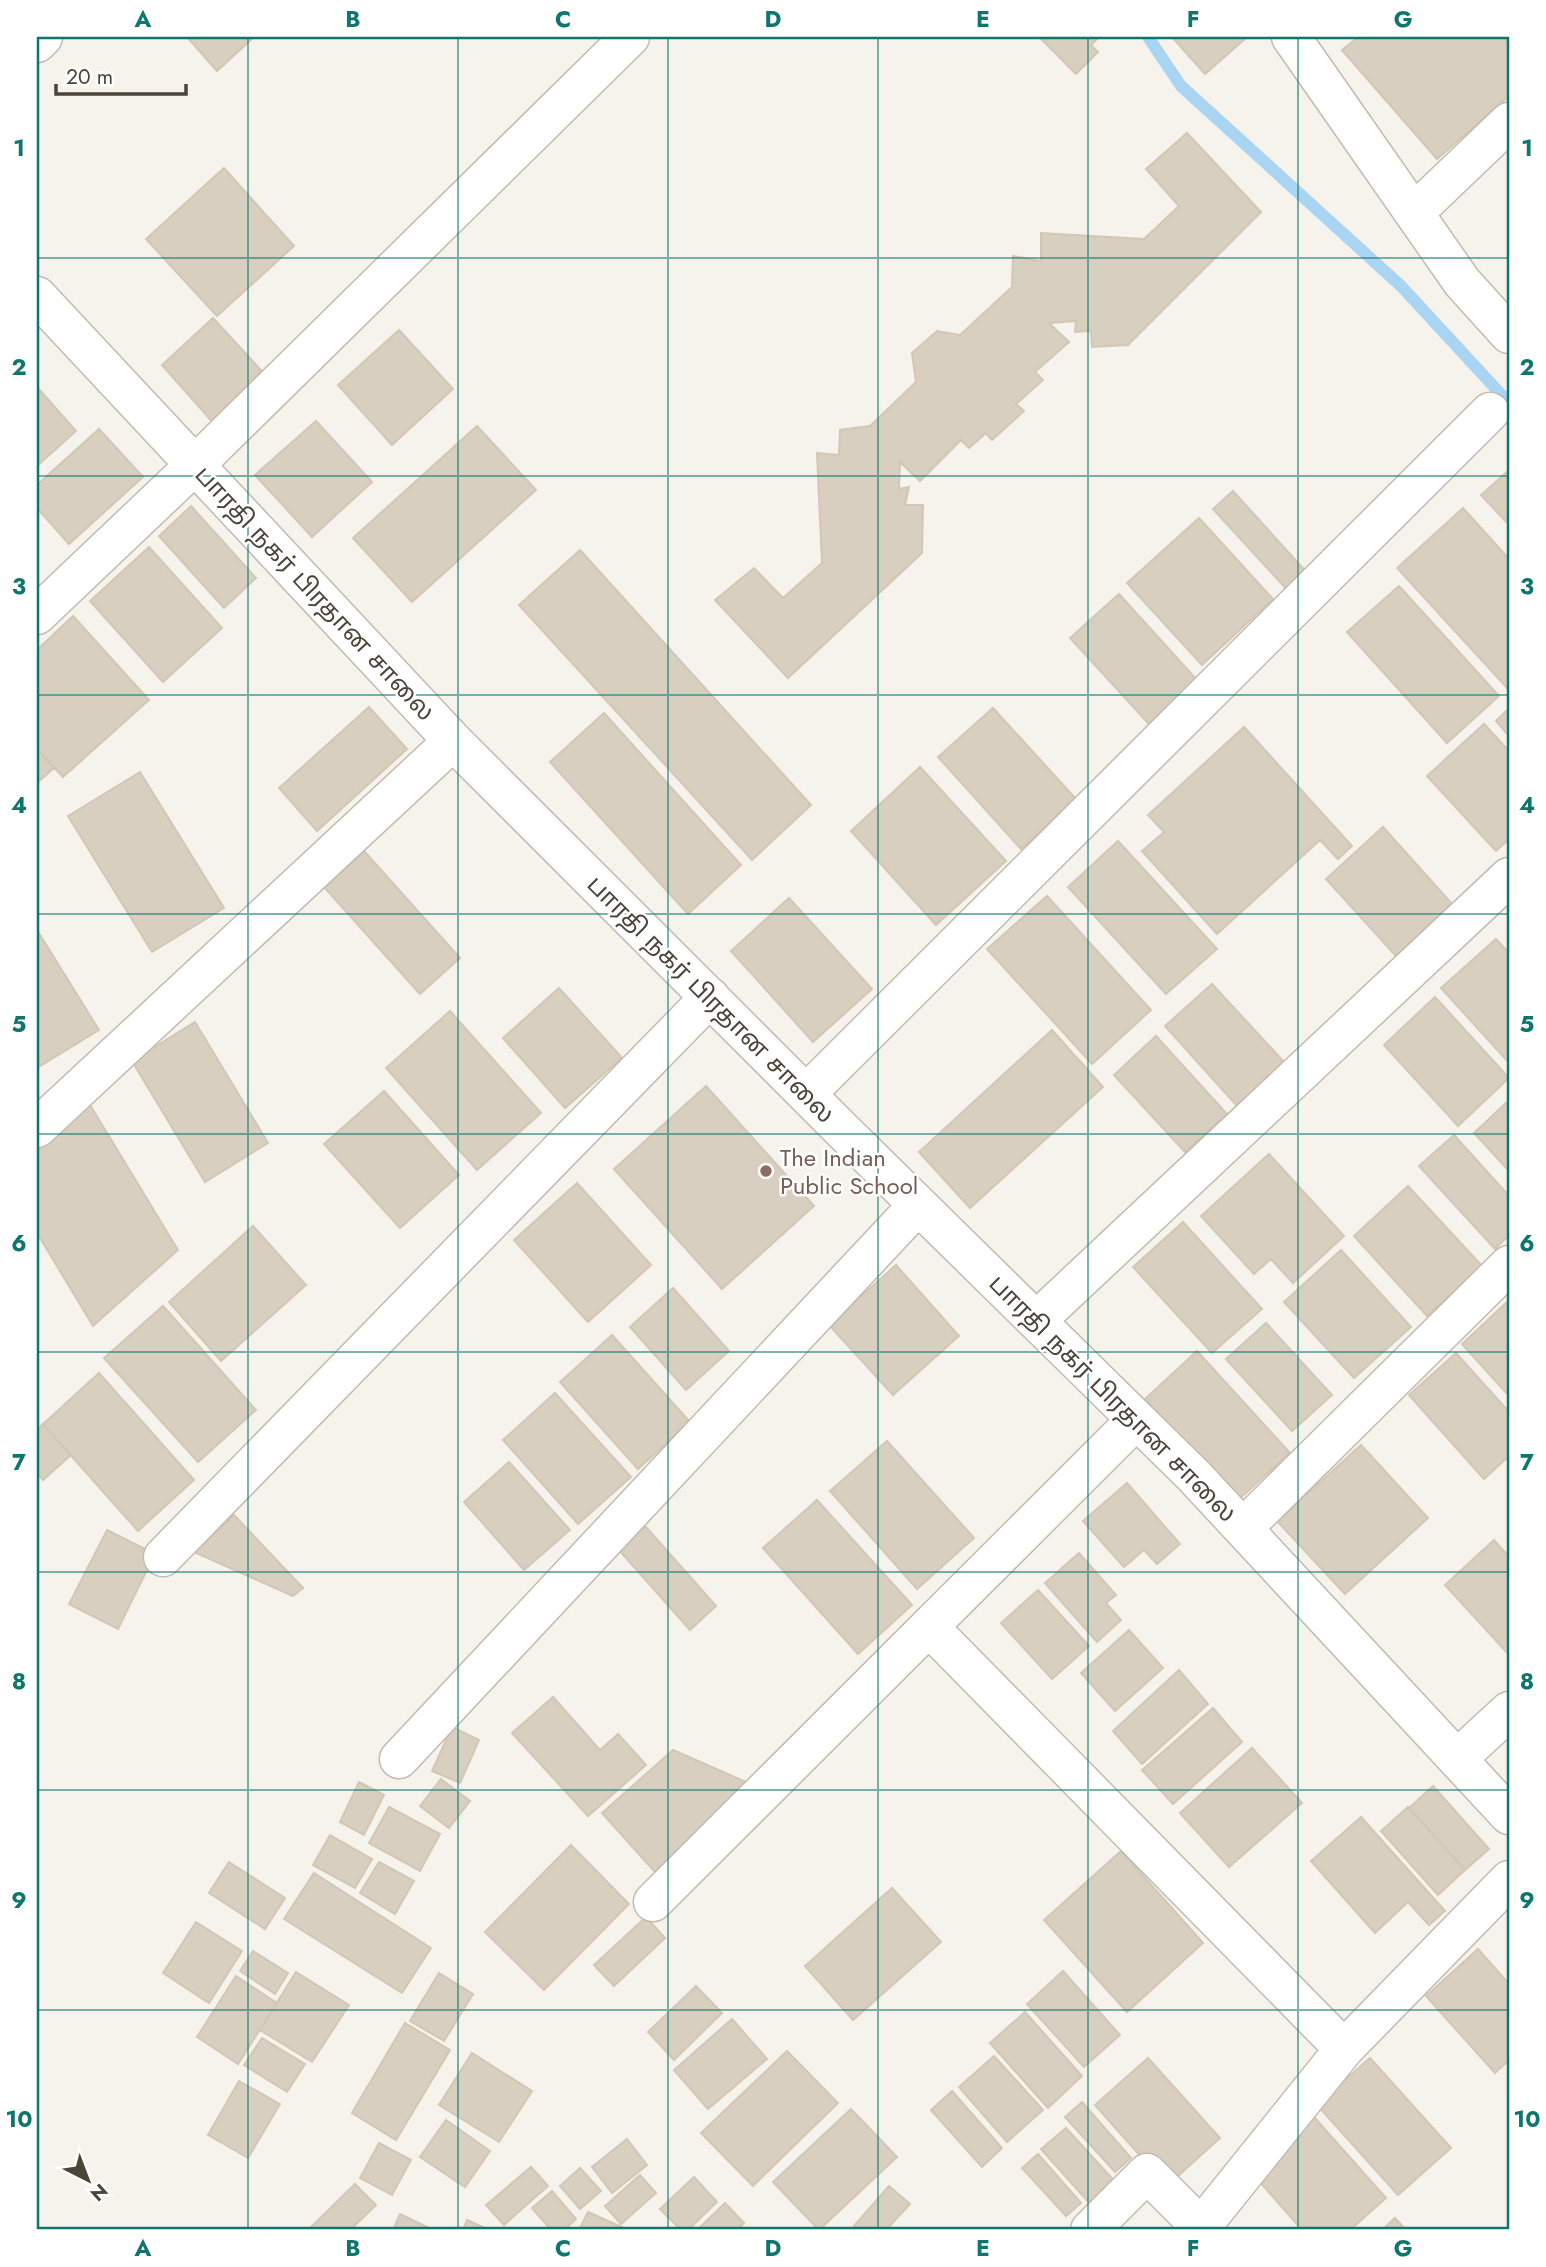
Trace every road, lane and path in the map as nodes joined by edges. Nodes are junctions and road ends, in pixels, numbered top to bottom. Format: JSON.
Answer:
{"nodes":[{"id":1,"x":43,"y":37,"type":"edge"},
{"id":2,"x":630,"y":37,"type":"edge"},
{"id":3,"x":1291,"y":37,"type":"edge"},
{"id":4,"x":37,"y":43,"type":"edge"},
{"id":5,"x":1509,"y":122,"type":"edge"},
{"id":6,"x":1415,"y":212,"type":"junction"},
{"id":7,"x":37,"y":296,"type":"edge"},
{"id":8,"x":1509,"y":334,"type":"edge"},
{"id":9,"x":1490,"y":412,"type":"dead end"},
{"id":10,"x":196,"y":464,"type":"junction"},
{"id":11,"x":37,"y":615,"type":"edge"},
{"id":12,"x":453,"y":741,"type":"junction"},
{"id":13,"x":1509,"y":877,"type":"edge"},
{"id":14,"x":710,"y":997,"type":"junction"},
{"id":15,"x":806,"y":1094,"type":"junction"},
{"id":16,"x":37,"y":1128,"type":"edge"},
{"id":17,"x":918,"y":1205,"type":"junction"},
{"id":18,"x":1509,"y":1265,"type":"edge"},
{"id":19,"x":1036,"y":1321,"type":"junction"},
{"id":20,"x":1136,"y":1420,"type":"junction"},
{"id":21,"x":1243,"y":1528,"type":"junction"},
{"id":22,"x":163,"y":1557,"type":"dead end"},
{"id":23,"x":929,"y":1627,"type":"junction"},
{"id":24,"x":1509,"y":1711,"type":"edge"},
{"id":25,"x":399,"y":1759,"type":"dead end"},
{"id":26,"x":1457,"y":1759,"type":"junction"},
{"id":27,"x":1509,"y":1815,"type":"edge"},
{"id":28,"x":1509,"y":1880,"type":"edge"},
{"id":29,"x":653,"y":1902,"type":"dead end"},
{"id":30,"x":1344,"y":2049,"type":"junction"},
{"id":31,"x":1090,"y":2230,"type":"edge"}],
"edges":[{"from":1,"to":4,"type":"street"},
{"from":2,"to":10,"type":"street"},
{"from":3,"to":6,"type":"street"},
{"from":5,"to":6,"type":"street"},
{"from":6,"to":8,"type":"street"},
{"from":7,"to":10,"type":"street","name":"பாரதி நகர் பிரதான சாலை"},
{"from":9,"to":15,"type":"street"},
{"from":10,"to":11,"type":"street"},
{"from":10,"to":12,"type":"street","name":"பாரதி நகர் பிரதான சாலை"},
{"from":12,"to":14,"type":"street","name":"பாரதி நகர் பிரதான சாலை"},
{"from":12,"to":16,"type":"street"},
{"from":13,"to":19,"type":"street"},
{"from":14,"to":15,"type":"street","name":"பாரதி நகர் பிரதான சாலை"},
{"from":14,"to":22,"type":"street"},
{"from":15,"to":17,"type":"street","name":"பாரதி நகர் பிரதான சாலை"},
{"from":17,"to":19,"type":"street","name":"பாரதி நகர் பிரதான சாலை"},
{"from":17,"to":25,"type":"street"},
{"from":18,"to":21,"type":"street"},
{"from":19,"to":20,"type":"street","name":"பாரதி நகர் பிரதான சாலை"},
{"from":20,"to":21,"type":"street","name":"பாரதி நகர் பிரதான சாலை"},
{"from":20,"to":23,"type":"street"},
{"from":21,"to":26,"type":"street","name":"பாரதி நகர் பிரதான சாலை"},
{"from":23,"to":29,"type":"street"},
{"from":23,"to":30,"type":"street"},
{"from":24,"to":26,"type":"street"},
{"from":26,"to":27,"type":"street","name":"பாரதி நகர் பிரதான சாலை"},
{"from":28,"to":30,"type":"street"},
{"from":30,"to":31,"type":"street"}]}
